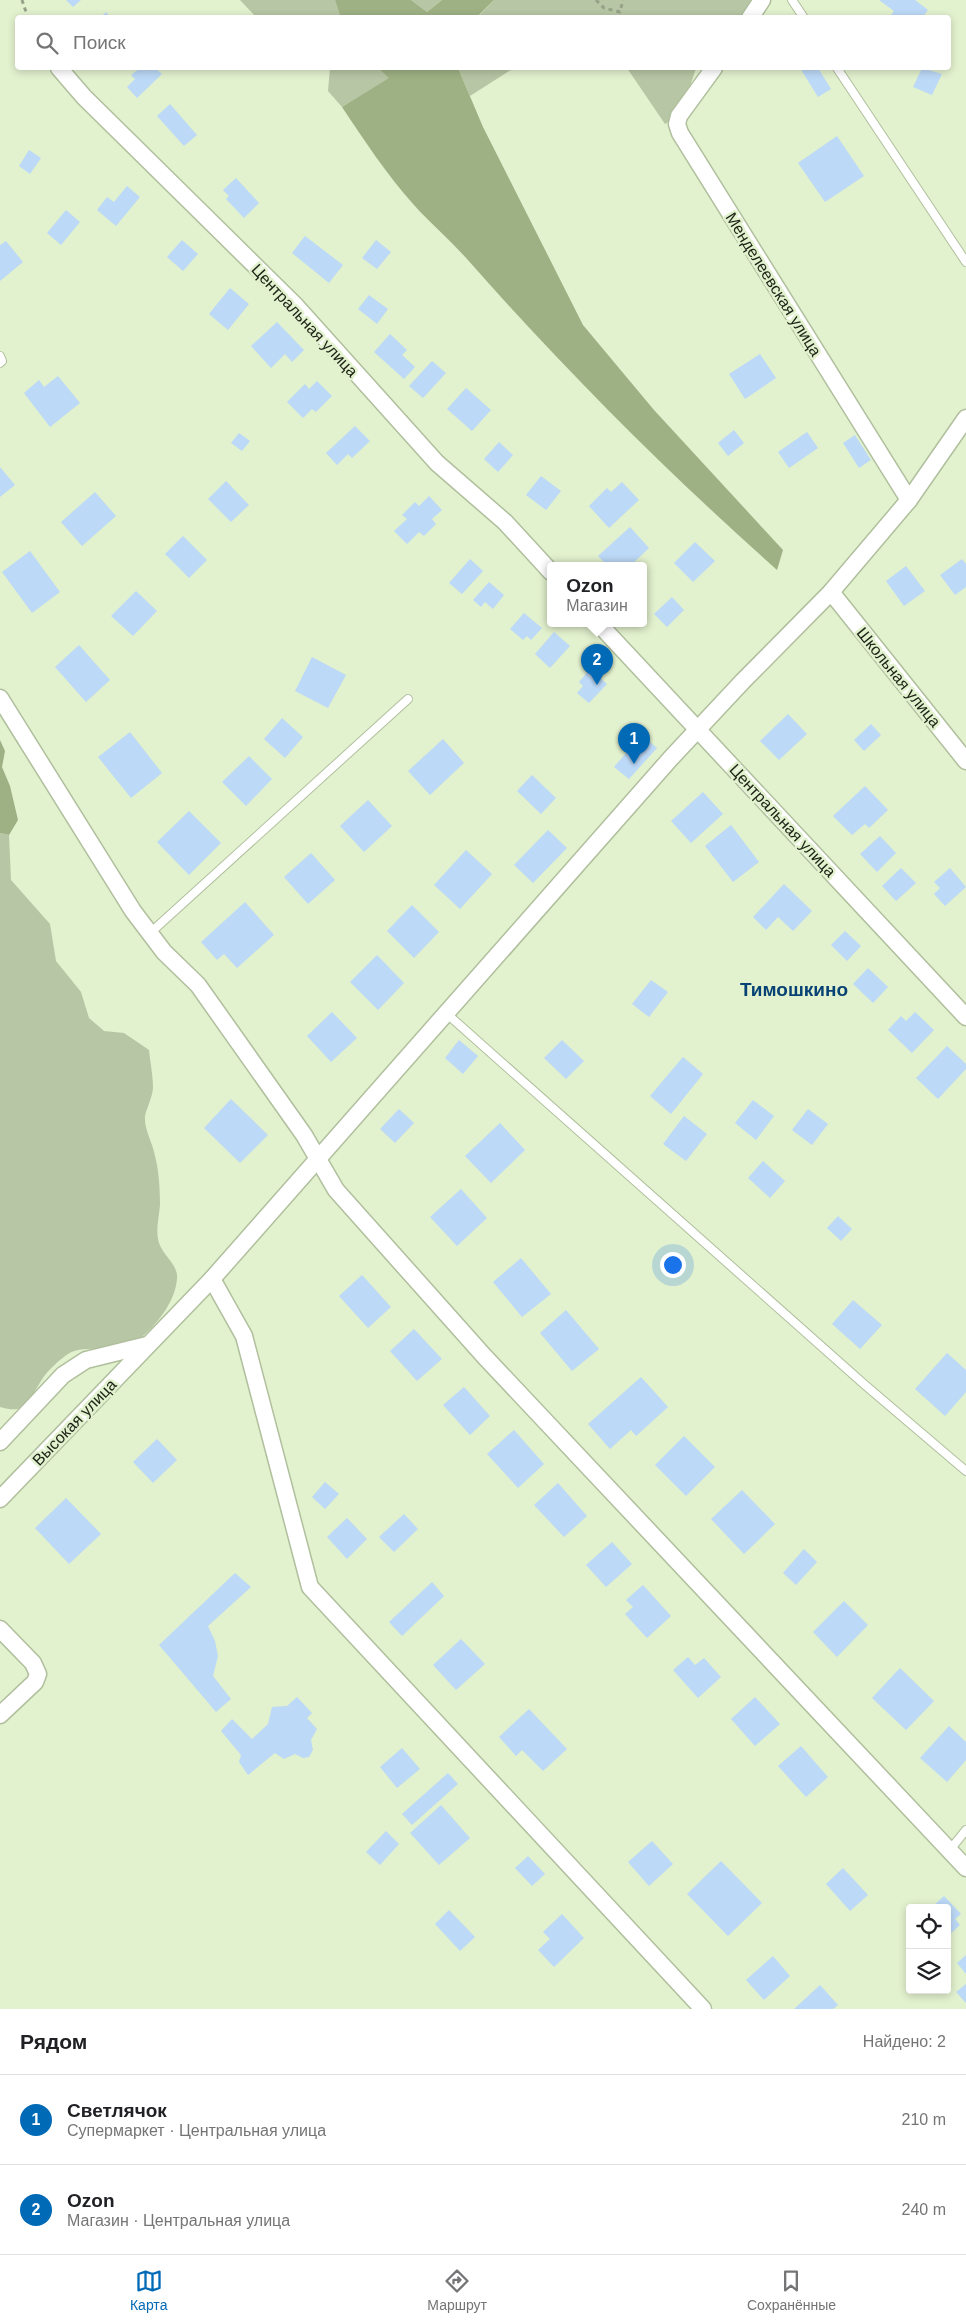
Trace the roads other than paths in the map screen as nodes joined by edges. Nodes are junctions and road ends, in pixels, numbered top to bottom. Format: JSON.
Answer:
{"nodes":[{"id":1,"x":762,"y":0,"type":"edge"},
{"id":2,"x":792,"y":0,"type":"edge"},
{"id":3,"x":752,"y":15,"type":"edge"},
{"id":4,"x":802,"y":15,"type":"edge"},
{"id":5,"x":61,"y":70,"type":"edge"},
{"id":6,"x":713,"y":70,"type":"edge"},
{"id":7,"x":838,"y":70,"type":"edge"},
{"id":8,"x":966,"y":262,"type":"edge"},
{"id":9,"x":0,"y":356,"type":"edge"},
{"id":10,"x":0,"y":363,"type":"edge"},
{"id":11,"x":966,"y":418,"type":"edge"},
{"id":12,"x":909,"y":500,"type":"junction"},
{"id":13,"x":547,"y":568,"type":"edge"},
{"id":14,"x":832,"y":592,"type":"junction"},
{"id":15,"x":602,"y":627,"type":"edge"},
{"id":16,"x":0,"y":698,"type":"edge"},
{"id":17,"x":408,"y":699,"type":"dead end"},
{"id":18,"x":698,"y":728,"type":"junction"},
{"id":19,"x":966,"y":761,"type":"edge"},
{"id":20,"x":149,"y":934,"type":"junction"},
{"id":21,"x":446,"y":1012,"type":"junction"},
{"id":22,"x":966,"y":1017,"type":"edge"},
{"id":23,"x":317,"y":1160,"type":"junction"},
{"id":24,"x":212,"y":1279,"type":"junction"},
{"id":25,"x":147,"y":1345,"type":"junction"},
{"id":26,"x":3,"y":1435,"type":"edge"},
{"id":27,"x":966,"y":1471,"type":"edge"},
{"id":28,"x":0,"y":1499,"type":"edge"},
{"id":29,"x":0,"y":1629,"type":"edge"},
{"id":30,"x":0,"y":1715,"type":"edge"},
{"id":31,"x":966,"y":1830,"type":"edge"},
{"id":32,"x":950,"y":1850,"type":"junction"},
{"id":33,"x":966,"y":1868,"type":"edge"},
{"id":34,"x":703,"y":2009,"type":"edge"}],
"edges":[{"from":1,"to":3,"type":"street"},
{"from":2,"to":4,"type":"lane"},
{"from":5,"to":13,"type":"street","name":"Центральная улица"},
{"from":6,"to":12,"type":"street","name":"Менделеевская улица"},
{"from":7,"to":8,"type":"lane"},
{"from":9,"to":10,"type":"lane"},
{"from":11,"to":12,"type":"street","name":"Высокая улица"},
{"from":12,"to":14,"type":"street","name":"Высокая улица"},
{"from":14,"to":18,"type":"street","name":"Высокая улица"},
{"from":14,"to":19,"type":"street","name":"Школьная улица"},
{"from":15,"to":18,"type":"street","name":"Центральная улица"},
{"from":16,"to":20,"type":"street"},
{"from":17,"to":20,"type":"lane"},
{"from":18,"to":21,"type":"street","name":"Высокая улица"},
{"from":18,"to":22,"type":"street","name":"Центральная улица"},
{"from":20,"to":23,"type":"street"},
{"from":21,"to":23,"type":"street","name":"Высокая улица"},
{"from":21,"to":27,"type":"lane"},
{"from":23,"to":24,"type":"street","name":"Высокая улица"},
{"from":23,"to":32,"type":"street"},
{"from":24,"to":25,"type":"street","name":"Высокая улица"},
{"from":24,"to":34,"type":"street"},
{"from":25,"to":26,"type":"street"},
{"from":25,"to":28,"type":"street","name":"Высокая улица"},
{"from":29,"to":30,"type":"street"},
{"from":31,"to":32,"type":"lane"},
{"from":32,"to":33,"type":"street"}]}
